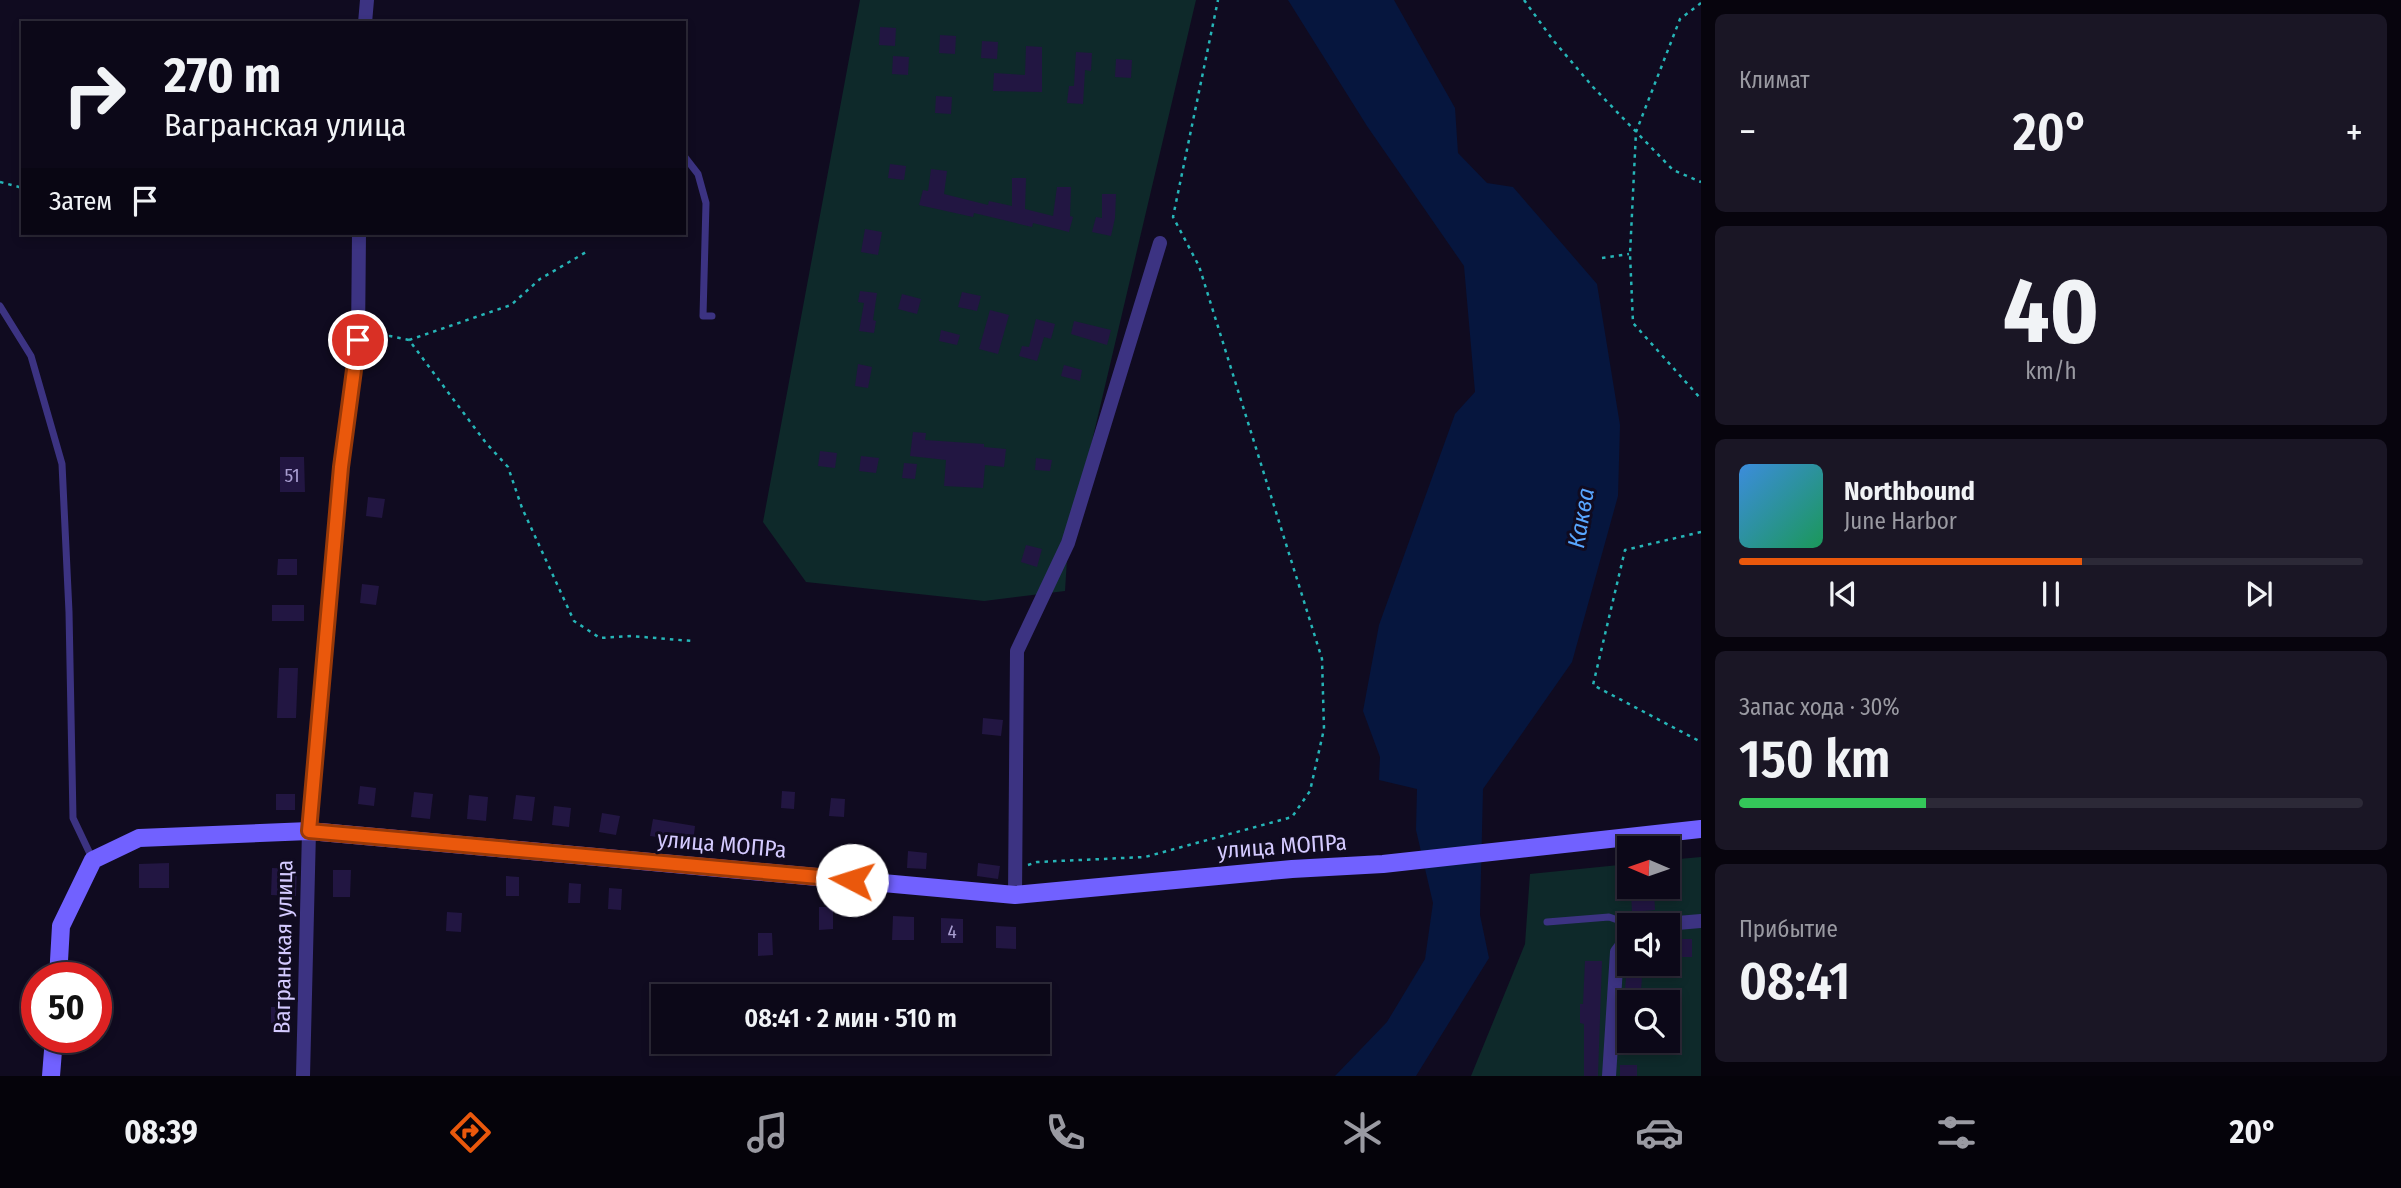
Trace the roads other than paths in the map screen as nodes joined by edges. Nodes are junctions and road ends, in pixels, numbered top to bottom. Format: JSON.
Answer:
{"nodes":[{"id":1,"x":367,"y":0,"type":"edge"},
{"id":2,"x":365,"y":21,"type":"edge"},
{"id":3,"x":686,"y":159,"type":"edge"},
{"id":4,"x":359,"y":235,"type":"edge"},
{"id":5,"x":1160,"y":243,"type":"dead end"},
{"id":6,"x":0,"y":306,"type":"edge"},
{"id":7,"x":712,"y":316,"type":"dead end"},
{"id":8,"x":1701,"y":829,"type":"edge"},
{"id":9,"x":309,"y":831,"type":"junction"},
{"id":10,"x":93,"y":860,"type":"junction"},
{"id":11,"x":1015,"y":895,"type":"junction"},
{"id":12,"x":1617,"y":920,"type":"edge"},
{"id":13,"x":1701,"y":920,"type":"edge"},
{"id":14,"x":1547,"y":922,"type":"dead end"},
{"id":15,"x":1680,"y":922,"type":"edge"},
{"id":16,"x":1617,"y":952,"type":"edge"},
{"id":17,"x":59,"y":962,"type":"edge"},
{"id":18,"x":53,"y":1053,"type":"edge"},
{"id":19,"x":51,"y":1076,"type":"edge"},
{"id":20,"x":303,"y":1076,"type":"edge"},
{"id":21,"x":1609,"y":1076,"type":"edge"}],
"edges":[{"from":1,"to":2,"type":"street"},
{"from":3,"to":7,"type":"lane"},
{"from":4,"to":9,"type":"street","name":"Вагранская улица"},
{"from":5,"to":11,"type":"street"},
{"from":6,"to":10,"type":"lane"},
{"from":8,"to":11,"type":"main road","name":"улица МОПРа"},
{"from":9,"to":10,"type":"main road","name":"улица МОПРа"},
{"from":9,"to":11,"type":"main road","name":"улица МОПРа"},
{"from":9,"to":20,"type":"street","name":"Вагранская улица"},
{"from":10,"to":17,"type":"main road"},
{"from":12,"to":14,"type":"lane"},
{"from":13,"to":15,"type":"street"},
{"from":16,"to":21,"type":"street"},
{"from":18,"to":19,"type":"main road"}]}
